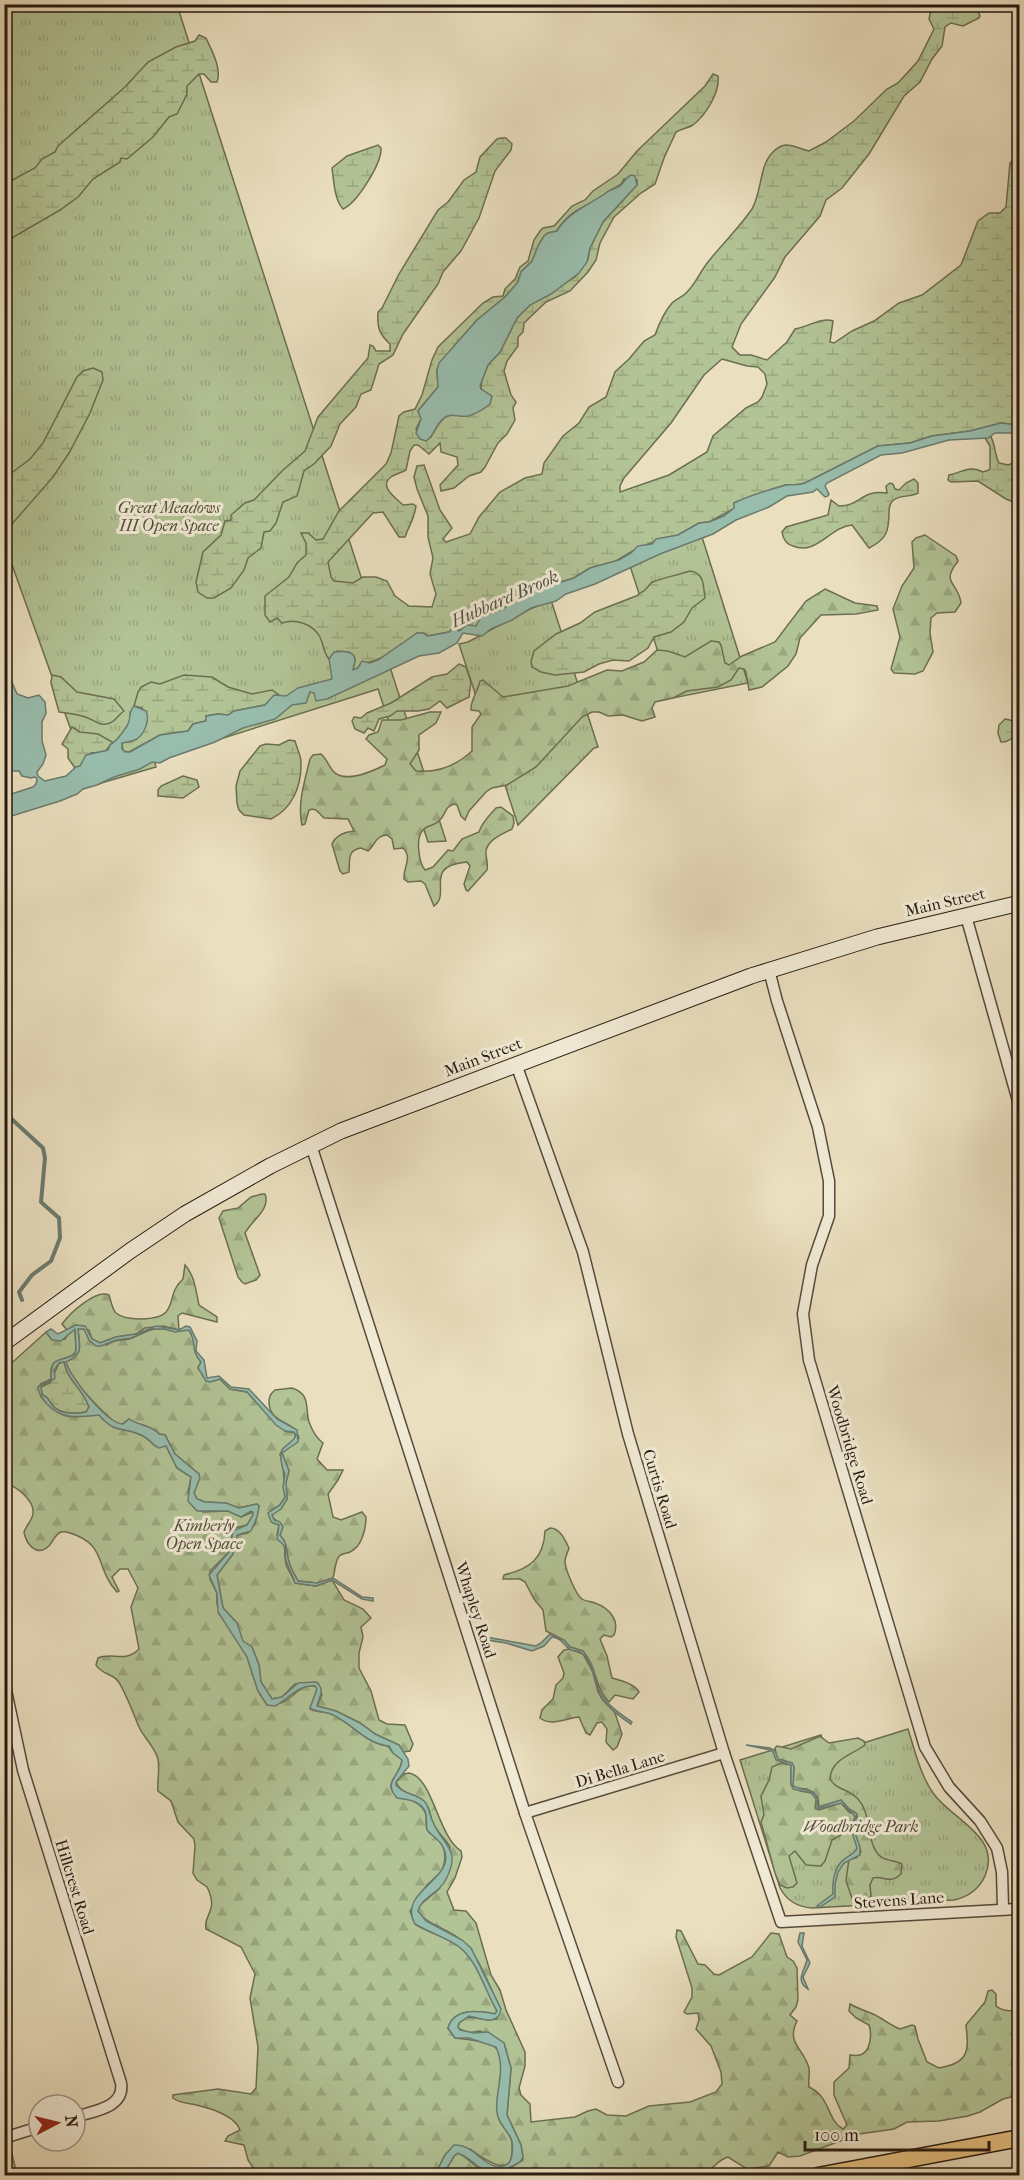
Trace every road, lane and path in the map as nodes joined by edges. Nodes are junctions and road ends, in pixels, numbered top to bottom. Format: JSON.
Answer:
{"nodes":[{"id":1,"x":1020,"y":903,"type":"edge"},
{"id":2,"x":966,"y":916,"type":"junction"},
{"id":3,"x":769,"y":970,"type":"junction"},
{"id":4,"x":516,"y":1064,"type":"junction"},
{"id":5,"x":1020,"y":1108,"type":"edge"},
{"id":6,"x":311,"y":1145,"type":"junction"},
{"id":7,"x":4,"y":1343,"type":"edge"},
{"id":8,"x":4,"y":1681,"type":"edge"},
{"id":9,"x":724,"y":1753,"type":"junction"},
{"id":10,"x":525,"y":1813,"type":"junction"},
{"id":11,"x":1003,"y":1908,"type":"junction"},
{"id":12,"x":1020,"y":1908,"type":"edge"},
{"id":13,"x":781,"y":1922,"type":"joint"},
{"id":14,"x":618,"y":2082,"type":"dead end"},
{"id":15,"x":87,"y":2113,"type":"edge"},
{"id":16,"x":27,"y":2131,"type":"edge"},
{"id":17,"x":4,"y":2138,"type":"edge"},
{"id":18,"x":1020,"y":2138,"type":"edge"},
{"id":19,"x":818,"y":2175,"type":"edge"}],
"edges":[{"from":1,"to":2,"type":"main road","name":"Main Street"},
{"from":2,"to":3,"type":"main road","name":"Main Street"},
{"from":2,"to":5,"type":"street"},
{"from":3,"to":4,"type":"main road","name":"Main Street"},
{"from":3,"to":11,"type":"street","name":"Woodbridge Road"},
{"from":4,"to":6,"type":"main road","name":"Main Street"},
{"from":4,"to":9,"type":"street","name":"Curtis Road"},
{"from":6,"to":7,"type":"main road","name":"Main Street"},
{"from":6,"to":10,"type":"street","name":"Whapley Road"},
{"from":8,"to":15,"type":"street","name":"Hillcrest Road"},
{"from":9,"to":10,"type":"street","name":"Di Bella Lane"},
{"from":9,"to":13,"type":"street","name":"Curtis Road"},
{"from":10,"to":14,"type":"street","name":"Whapley Road"},
{"from":11,"to":12,"type":"street","name":"Stevens Lane"},
{"from":11,"to":13,"type":"street","name":"Stevens Lane"},
{"from":16,"to":17,"type":"street"},
{"from":18,"to":19,"type":"main road"}]}
